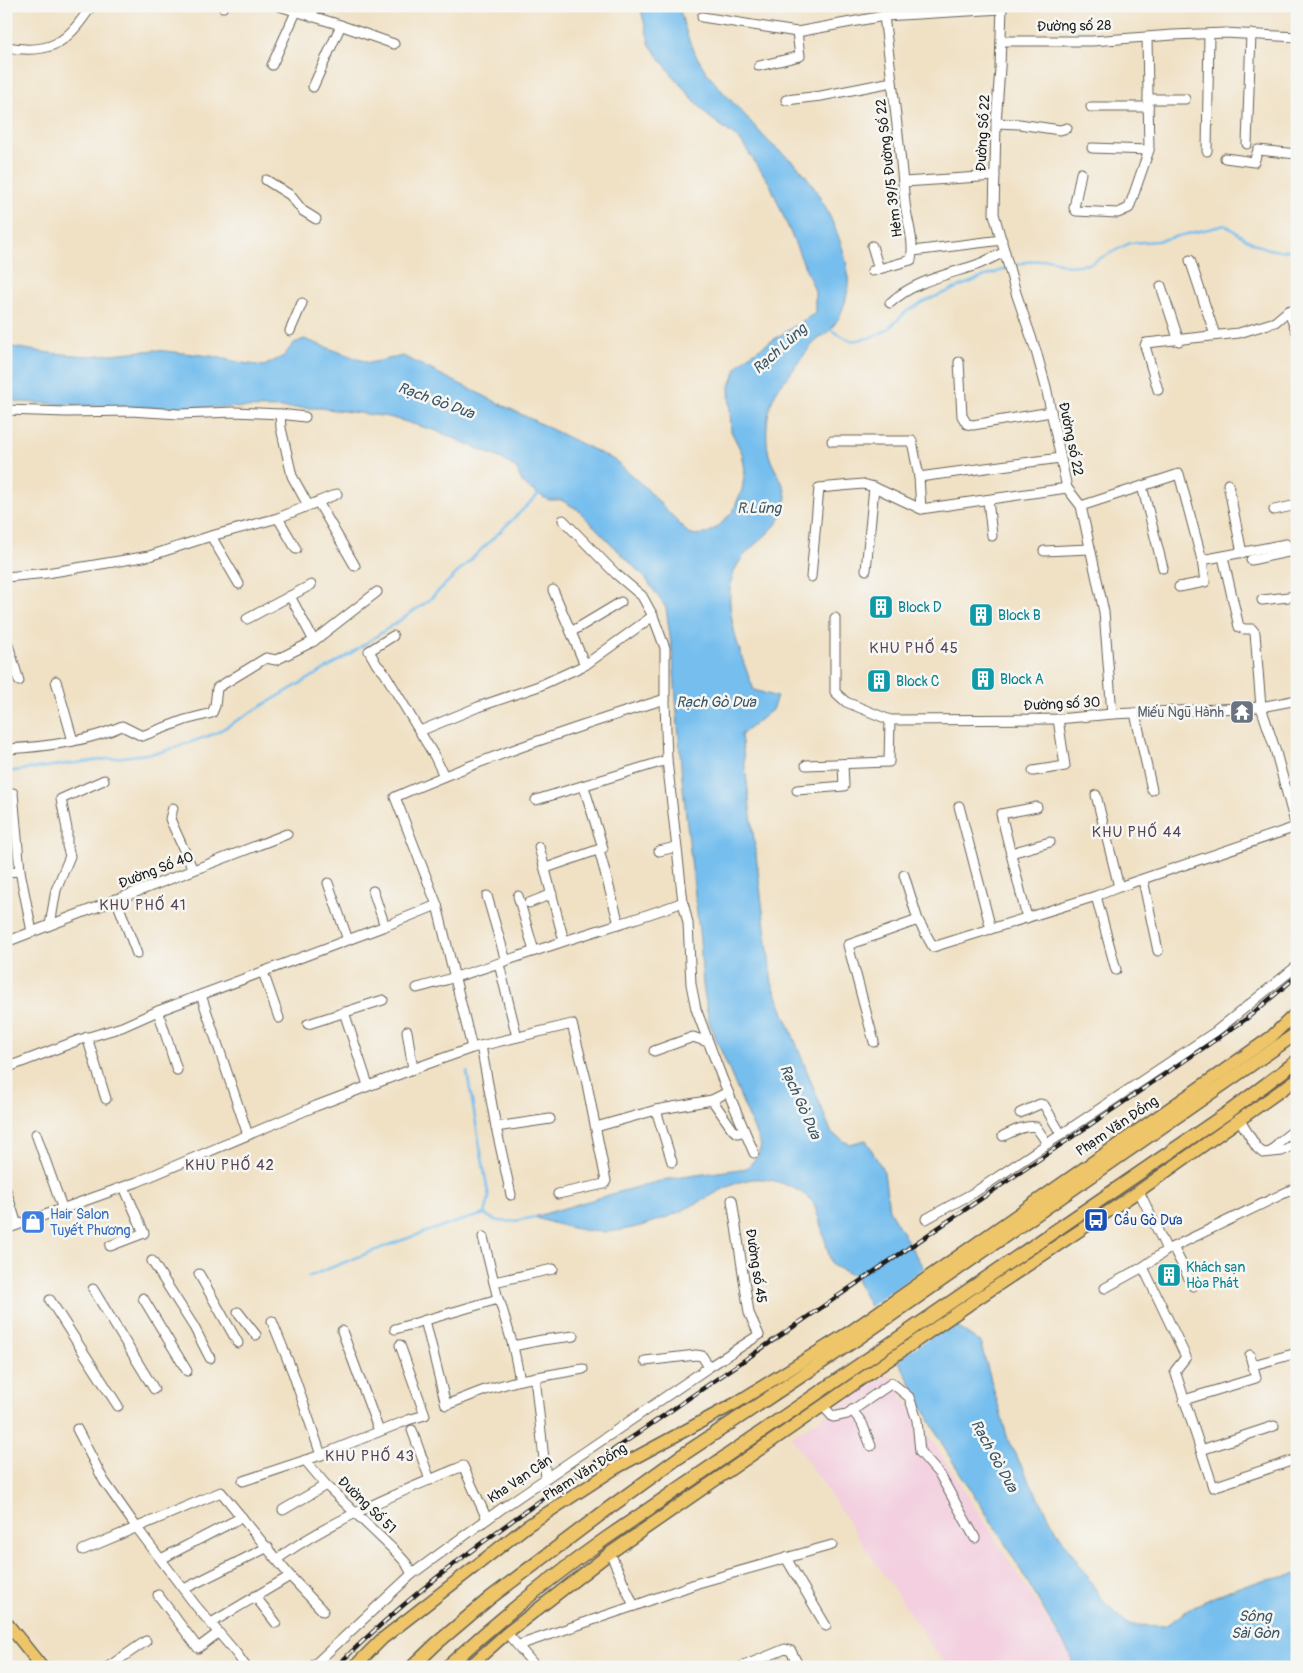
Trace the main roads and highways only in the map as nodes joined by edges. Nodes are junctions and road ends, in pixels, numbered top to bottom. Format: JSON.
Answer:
{"nodes":[{"id":1,"x":1297,"y":1012,"type":"edge"},
{"id":2,"x":1297,"y":1033,"type":"edge"},
{"id":3,"x":1297,"y":1061,"type":"edge"},
{"id":4,"x":1297,"y":1079,"type":"edge"},
{"id":5,"x":954,"y":1265,"type":"junction"},
{"id":6,"x":974,"y":1294,"type":"junction"},
{"id":7,"x":854,"y":1335,"type":"junction"},
{"id":8,"x":836,"y":1352,"type":"junction"},
{"id":9,"x":874,"y":1363,"type":"junction"},
{"id":10,"x":791,"y":1369,"type":"junction"},
{"id":11,"x":6,"y":1622,"type":"edge"},
{"id":12,"x":42,"y":1667,"type":"edge"},
{"id":13,"x":354,"y":1667,"type":"edge"},
{"id":14,"x":412,"y":1667,"type":"edge"},
{"id":15,"x":447,"y":1667,"type":"edge"},
{"id":16,"x":469,"y":1667,"type":"edge"}],
"edges":[{"from":1,"to":5,"type":"main road","name":"Phạm Văn Đồng"},
{"from":2,"to":5,"type":"highway","name":"Phạm Văn Đồng"},
{"from":3,"to":6,"type":"highway"},
{"from":4,"to":6,"type":"main road"},
{"from":5,"to":7,"type":"highway"},
{"from":6,"to":9,"type":"highway"},
{"from":7,"to":8,"type":"highway"},
{"from":7,"to":10,"type":"main road","name":"Phạm Văn Đồng"},
{"from":8,"to":10,"type":"main road"},
{"from":8,"to":14,"type":"highway"},
{"from":9,"to":15,"type":"highway"},
{"from":9,"to":16,"type":"main road"},
{"from":10,"to":13,"type":"main road","name":"Phạm Văn Đồng"},
{"from":11,"to":12,"type":"main road"}]}
